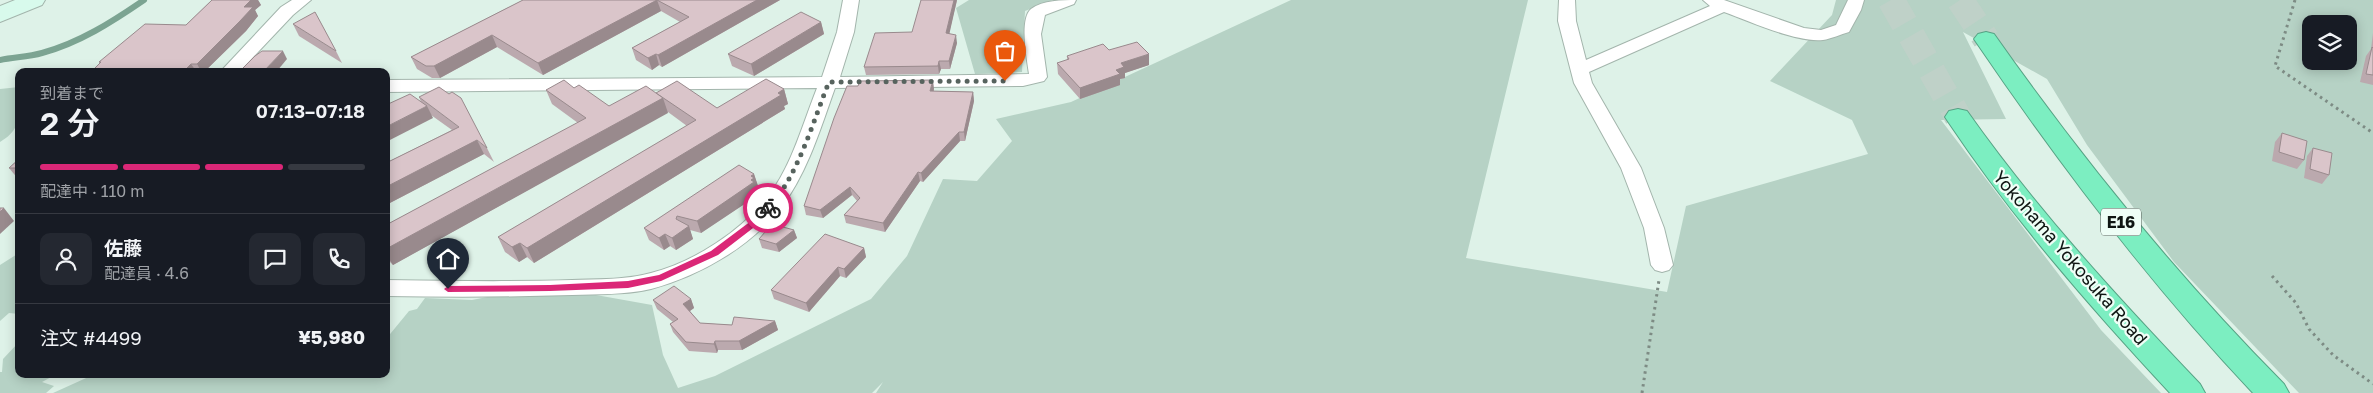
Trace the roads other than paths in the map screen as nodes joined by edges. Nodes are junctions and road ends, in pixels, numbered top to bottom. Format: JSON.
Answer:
{"nodes":[{"id":1,"x":10,"y":0,"type":"edge"},
{"id":2,"x":34,"y":0,"type":"edge"},
{"id":3,"x":303,"y":0,"type":"edge"},
{"id":4,"x":850,"y":0,"type":"edge"},
{"id":5,"x":1068,"y":0,"type":"edge"},
{"id":6,"x":1567,"y":0,"type":"edge"},
{"id":7,"x":1856,"y":0,"type":"edge"},
{"id":8,"x":1717,"y":3,"type":"edge"},
{"id":9,"x":0,"y":4,"type":"edge"},
{"id":10,"x":284,"y":5,"type":"edge"},
{"id":11,"x":0,"y":15,"type":"edge"},
{"id":12,"x":1986,"y":39,"type":"tunnel mouth"},
{"id":13,"x":232,"y":68,"type":"edge"},
{"id":14,"x":1579,"y":70,"type":"junction"},
{"id":15,"x":829,"y":82,"type":"junction"},
{"id":16,"x":390,"y":86,"type":"edge"},
{"id":17,"x":1958,"y":116,"type":"tunnel mouth"},
{"id":18,"x":1662,"y":265,"type":"road end"},
{"id":19,"x":390,"y":288,"type":"edge"},
{"id":20,"x":2189,"y":393,"type":"edge"},
{"id":21,"x":2273,"y":393,"type":"edge"}],
"edges":[{"from":1,"to":9,"type":"street"},
{"from":2,"to":11,"type":"street"},
{"from":3,"to":10,"type":"street"},
{"from":4,"to":15,"type":"street"},
{"from":5,"to":15,"type":"street"},
{"from":6,"to":14,"type":"street"},
{"from":7,"to":8,"type":"street"},
{"from":8,"to":14,"type":"street"},
{"from":10,"to":13,"type":"street"},
{"from":12,"to":21,"type":"highway","number":"E16"},
{"from":14,"to":18,"type":"street"},
{"from":15,"to":16,"type":"street"},
{"from":15,"to":19,"type":"street"},
{"from":17,"to":20,"type":"highway","name":"Yokohama Yokosuka Road"}]}
